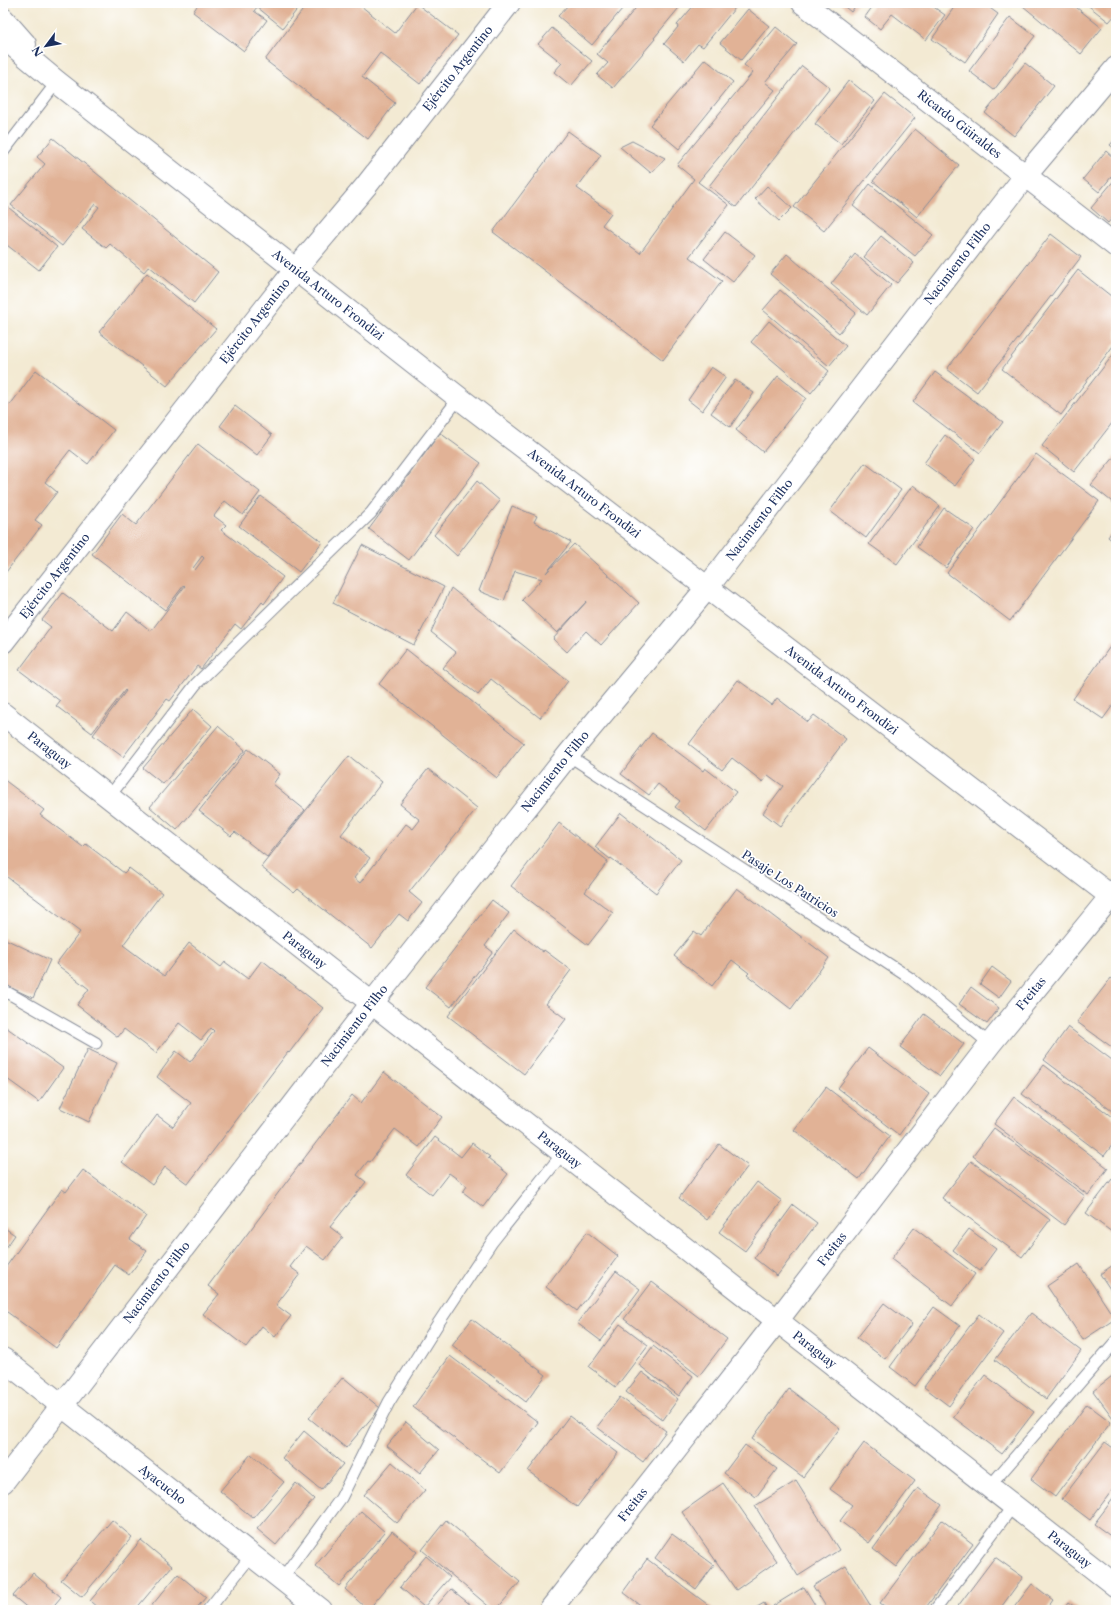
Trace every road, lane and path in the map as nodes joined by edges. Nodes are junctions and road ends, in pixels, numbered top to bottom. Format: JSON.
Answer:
{"nodes":[{"id":1,"x":509,"y":3,"type":"edge"},
{"id":2,"x":804,"y":3,"type":"edge"},
{"id":3,"x":3,"y":19,"type":"edge"},
{"id":4,"x":3,"y":37,"type":"edge"},
{"id":5,"x":1116,"y":68,"type":"edge"},
{"id":6,"x":57,"y":82,"type":"junction"},
{"id":7,"x":3,"y":152,"type":"edge"},
{"id":8,"x":1026,"y":175,"type":"junction"},
{"id":9,"x":1116,"y":246,"type":"edge"},
{"id":10,"x":296,"y":269,"type":"junction"},
{"id":11,"x":459,"y":398,"type":"junction"},
{"id":12,"x":707,"y":588,"type":"junction"},
{"id":13,"x":3,"y":642,"type":"edge"},
{"id":14,"x":3,"y":714,"type":"edge"},
{"id":15,"x":568,"y":755,"type":"junction"},
{"id":16,"x":110,"y":797,"type":"junction"},
{"id":17,"x":1114,"y":895,"type":"edge"},
{"id":18,"x":3,"y":990,"type":"edge"},
{"id":19,"x":372,"y":1003,"type":"junction"},
{"id":20,"x":96,"y":1043,"type":"dead end"},
{"id":21,"x":990,"y":1044,"type":"junction"},
{"id":22,"x":563,"y":1153,"type":"junction"},
{"id":23,"x":777,"y":1321,"type":"junction"},
{"id":24,"x":1116,"y":1342,"type":"edge"},
{"id":25,"x":3,"y":1359,"type":"edge"},
{"id":26,"x":62,"y":1405,"type":"junction"},
{"id":27,"x":3,"y":1482,"type":"edge"},
{"id":28,"x":988,"y":1487,"type":"junction"},
{"id":29,"x":1014,"y":1506,"type":"junction"},
{"id":30,"x":251,"y":1556,"type":"junction"},
{"id":31,"x":282,"y":1580,"type":"junction"},
{"id":32,"x":1116,"y":1586,"type":"edge"},
{"id":33,"x":208,"y":1610,"type":"edge"},
{"id":34,"x":321,"y":1610,"type":"edge"},
{"id":35,"x":550,"y":1610,"type":"edge"},
{"id":36,"x":936,"y":1610,"type":"edge"}],
"edges":[{"from":1,"to":10,"type":"street","name":"Ejército Argentino"},
{"from":2,"to":8,"type":"street","name":"Ricardo Güiraldes"},
{"from":3,"to":6,"type":"street"},
{"from":4,"to":6,"type":"street"},
{"from":5,"to":8,"type":"street","name":"Nacimiento Filho"},
{"from":6,"to":7,"type":"lane"},
{"from":6,"to":10,"type":"street","name":"Avenida Arturo Frondizi"},
{"from":8,"to":9,"type":"street","name":"Ricardo Güiraldes"},
{"from":8,"to":12,"type":"street","name":"Nacimiento Filho"},
{"from":10,"to":11,"type":"street","name":"Avenida Arturo Frondizi"},
{"from":10,"to":13,"type":"street","name":"Ejército Argentino"},
{"from":11,"to":12,"type":"street","name":"Avenida Arturo Frondizi"},
{"from":11,"to":16,"type":"lane"},
{"from":12,"to":15,"type":"street","name":"Nacimiento Filho"},
{"from":12,"to":17,"type":"street","name":"Avenida Arturo Frondizi"},
{"from":14,"to":16,"type":"street","name":"Paraguay"},
{"from":15,"to":19,"type":"street","name":"Nacimiento Filho"},
{"from":15,"to":21,"type":"lane","name":"Pasaje Los Patricios"},
{"from":16,"to":19,"type":"street","name":"Paraguay"},
{"from":17,"to":21,"type":"street","name":"Freitas"},
{"from":18,"to":20,"type":"lane"},
{"from":19,"to":22,"type":"street","name":"Paraguay"},
{"from":19,"to":26,"type":"street","name":"Nacimiento Filho"},
{"from":21,"to":23,"type":"street","name":"Freitas"},
{"from":22,"to":23,"type":"street","name":"Paraguay"},
{"from":22,"to":31,"type":"lane"},
{"from":23,"to":28,"type":"street","name":"Paraguay"},
{"from":23,"to":35,"type":"street","name":"Freitas"},
{"from":24,"to":28,"type":"lane"},
{"from":25,"to":26,"type":"street","name":"Ayacucho"},
{"from":26,"to":27,"type":"street","name":"Nacimiento Filho"},
{"from":26,"to":30,"type":"street","name":"Ayacucho"},
{"from":28,"to":29,"type":"street","name":"Paraguay"},
{"from":29,"to":32,"type":"street","name":"Paraguay"},
{"from":29,"to":36,"type":"lane"},
{"from":30,"to":31,"type":"street","name":"Ayacucho"},
{"from":30,"to":33,"type":"lane"},
{"from":31,"to":34,"type":"street","name":"Ayacucho"}]}
